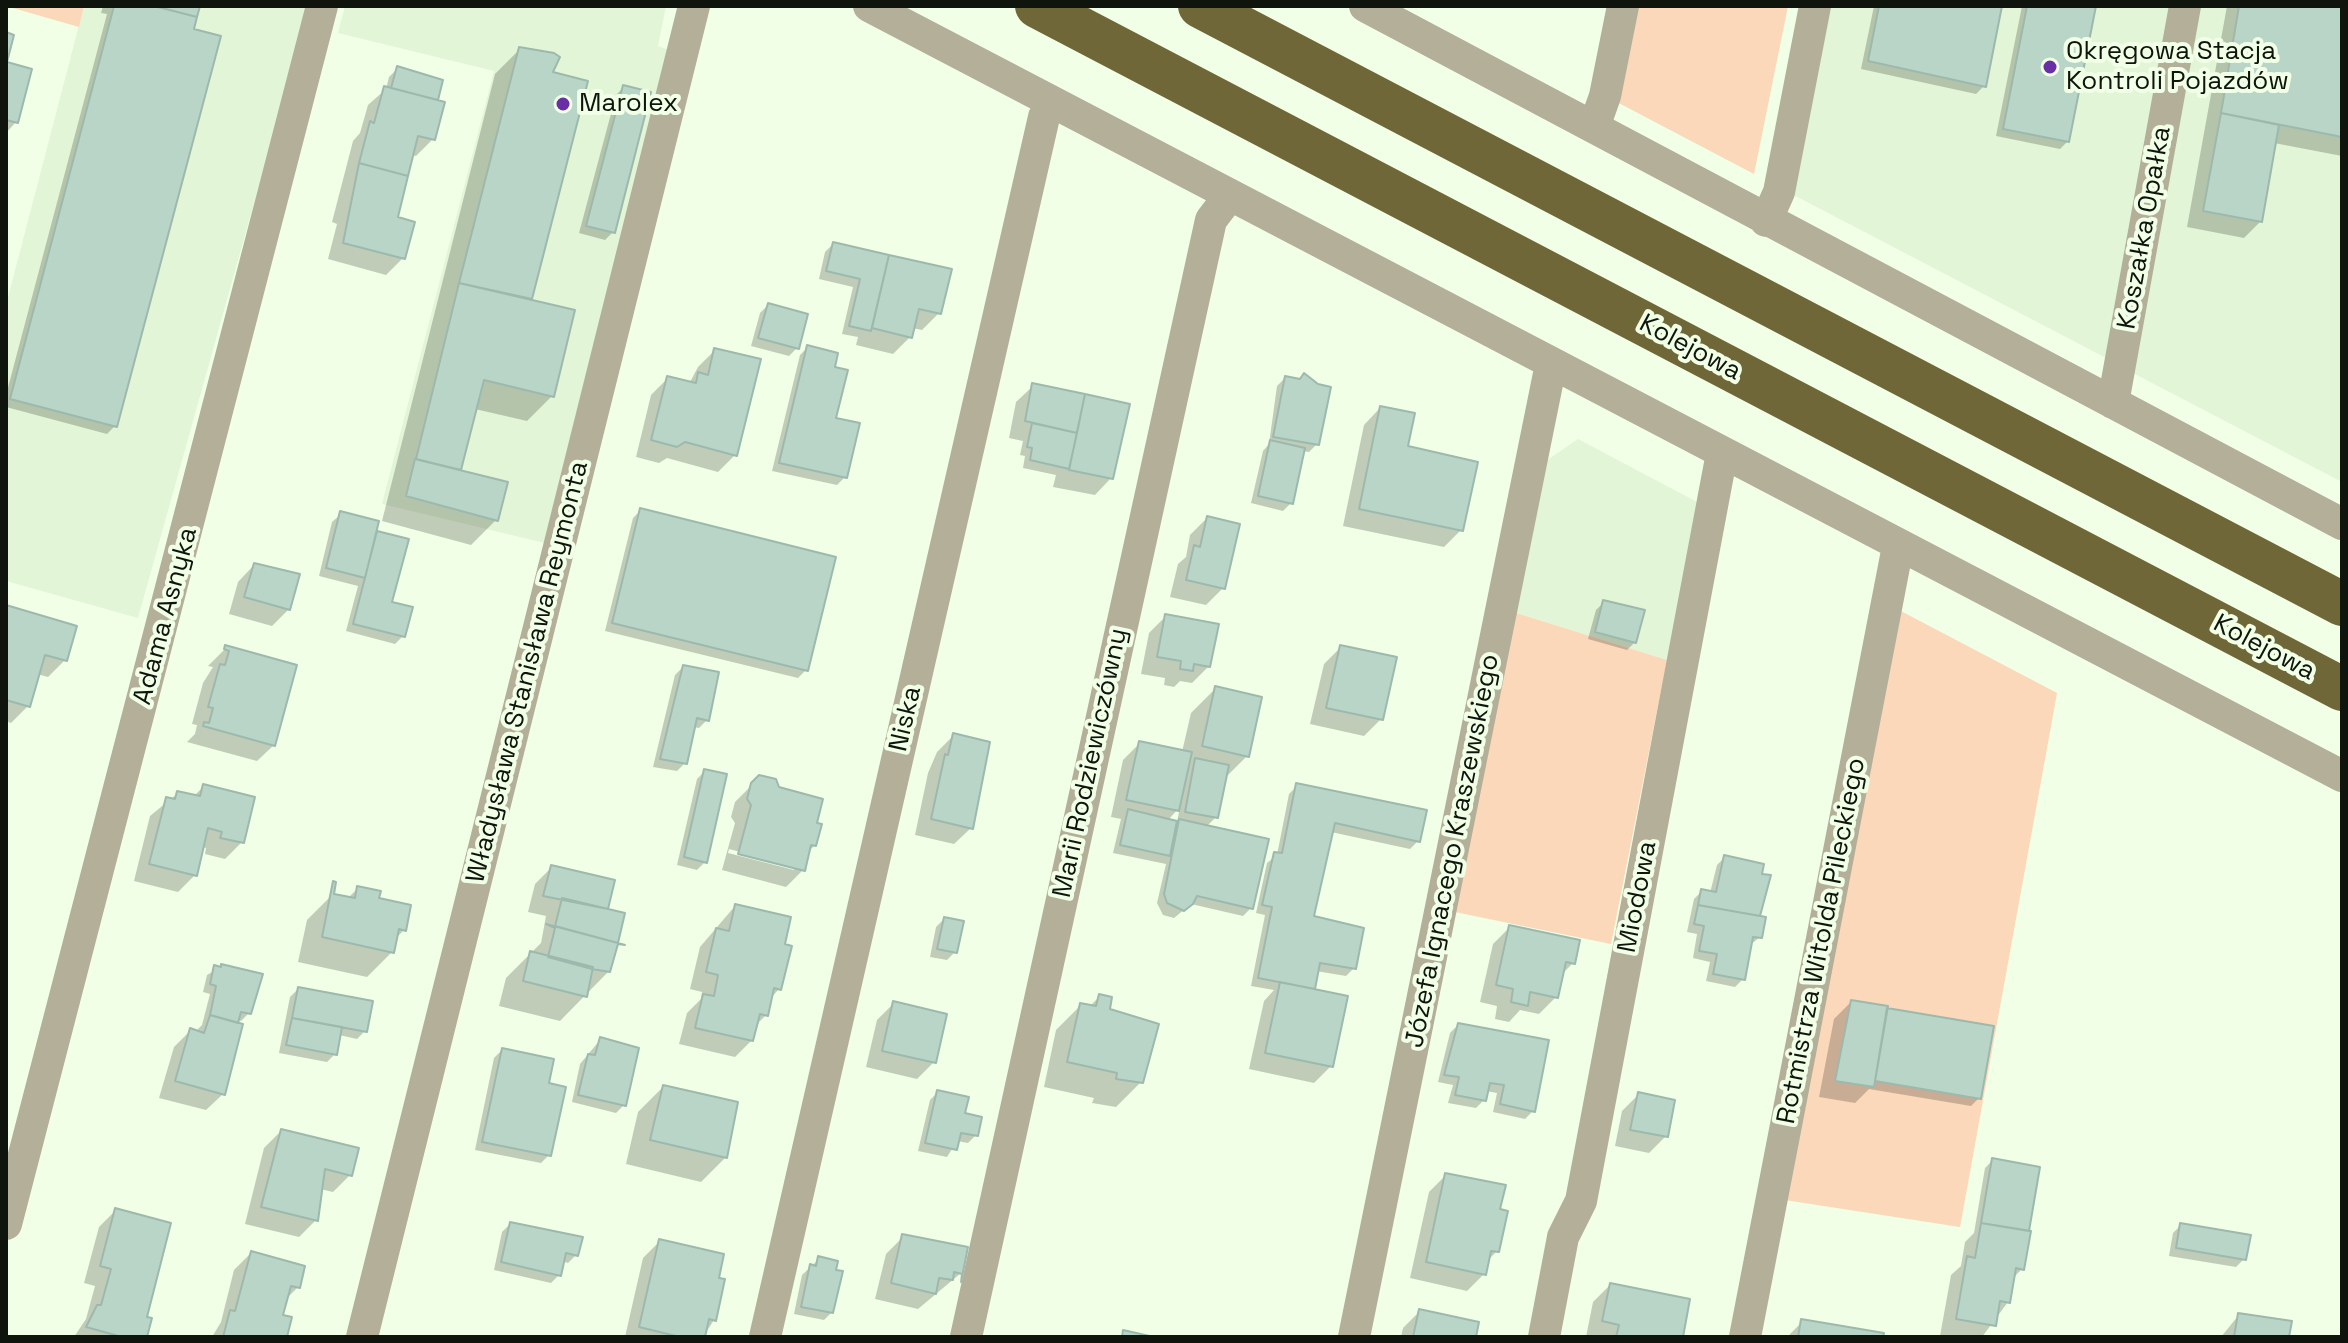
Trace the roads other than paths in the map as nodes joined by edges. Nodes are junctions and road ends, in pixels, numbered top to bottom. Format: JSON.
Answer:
{"nodes":[{"id":1,"x":322,"y":6,"type":"edge"},
{"id":2,"x":694,"y":6,"type":"edge"},
{"id":3,"x":869,"y":6,"type":"edge"},
{"id":4,"x":1037,"y":6,"type":"edge"},
{"id":5,"x":1200,"y":6,"type":"edge"},
{"id":6,"x":1365,"y":6,"type":"edge"},
{"id":7,"x":1623,"y":6,"type":"edge"},
{"id":8,"x":1815,"y":6,"type":"edge"},
{"id":9,"x":2185,"y":6,"type":"edge"},
{"id":10,"x":1053,"y":103,"type":"junction"},
{"id":11,"x":1594,"y":127,"type":"junction"},
{"id":12,"x":1230,"y":195,"type":"junction"},
{"id":13,"x":1766,"y":221,"type":"junction"},
{"id":14,"x":1551,"y":364,"type":"junction"},
{"id":15,"x":2113,"y":403,"type":"junction"},
{"id":16,"x":1722,"y":453,"type":"junction"},
{"id":17,"x":2342,"y":524,"type":"edge"},
{"id":18,"x":1898,"y":546,"type":"junction"},
{"id":19,"x":2342,"y":604,"type":"edge"},
{"id":20,"x":2342,"y":689,"type":"edge"},
{"id":21,"x":2342,"y":776,"type":"edge"},
{"id":22,"x":6,"y":1224,"type":"edge"},
{"id":23,"x":362,"y":1337,"type":"edge"},
{"id":24,"x":765,"y":1337,"type":"edge"},
{"id":25,"x":966,"y":1337,"type":"edge"},
{"id":26,"x":1354,"y":1337,"type":"edge"},
{"id":27,"x":1544,"y":1337,"type":"edge"},
{"id":28,"x":1745,"y":1337,"type":"edge"}],
"edges":[{"from":1,"to":22,"type":"street","name":"Adama Asnyka"},
{"from":2,"to":23,"type":"street","name":"Władysława Stanisława Reymonta"},
{"from":3,"to":10,"type":"street"},
{"from":4,"to":20,"type":"highway","name":"Kolejowa"},
{"from":5,"to":19,"type":"highway"},
{"from":6,"to":11,"type":"street"},
{"from":7,"to":11,"type":"street"},
{"from":8,"to":13,"type":"street"},
{"from":9,"to":15,"type":"street","name":"Koszałka Opałka"},
{"from":10,"to":12,"type":"street"},
{"from":10,"to":24,"type":"street","name":"Niska"},
{"from":11,"to":13,"type":"street"},
{"from":12,"to":14,"type":"street"},
{"from":12,"to":25,"type":"street","name":"Marii Rodziewiczówny"},
{"from":13,"to":15,"type":"street"},
{"from":14,"to":16,"type":"street"},
{"from":14,"to":26,"type":"street","name":"Józefa Ignacego Kraszewskiego"},
{"from":15,"to":17,"type":"street"},
{"from":16,"to":18,"type":"street"},
{"from":16,"to":27,"type":"street","name":"Miodowa"},
{"from":18,"to":21,"type":"street"},
{"from":18,"to":28,"type":"street","name":"Rotmistrza Witolda Pileckiego"}]}
